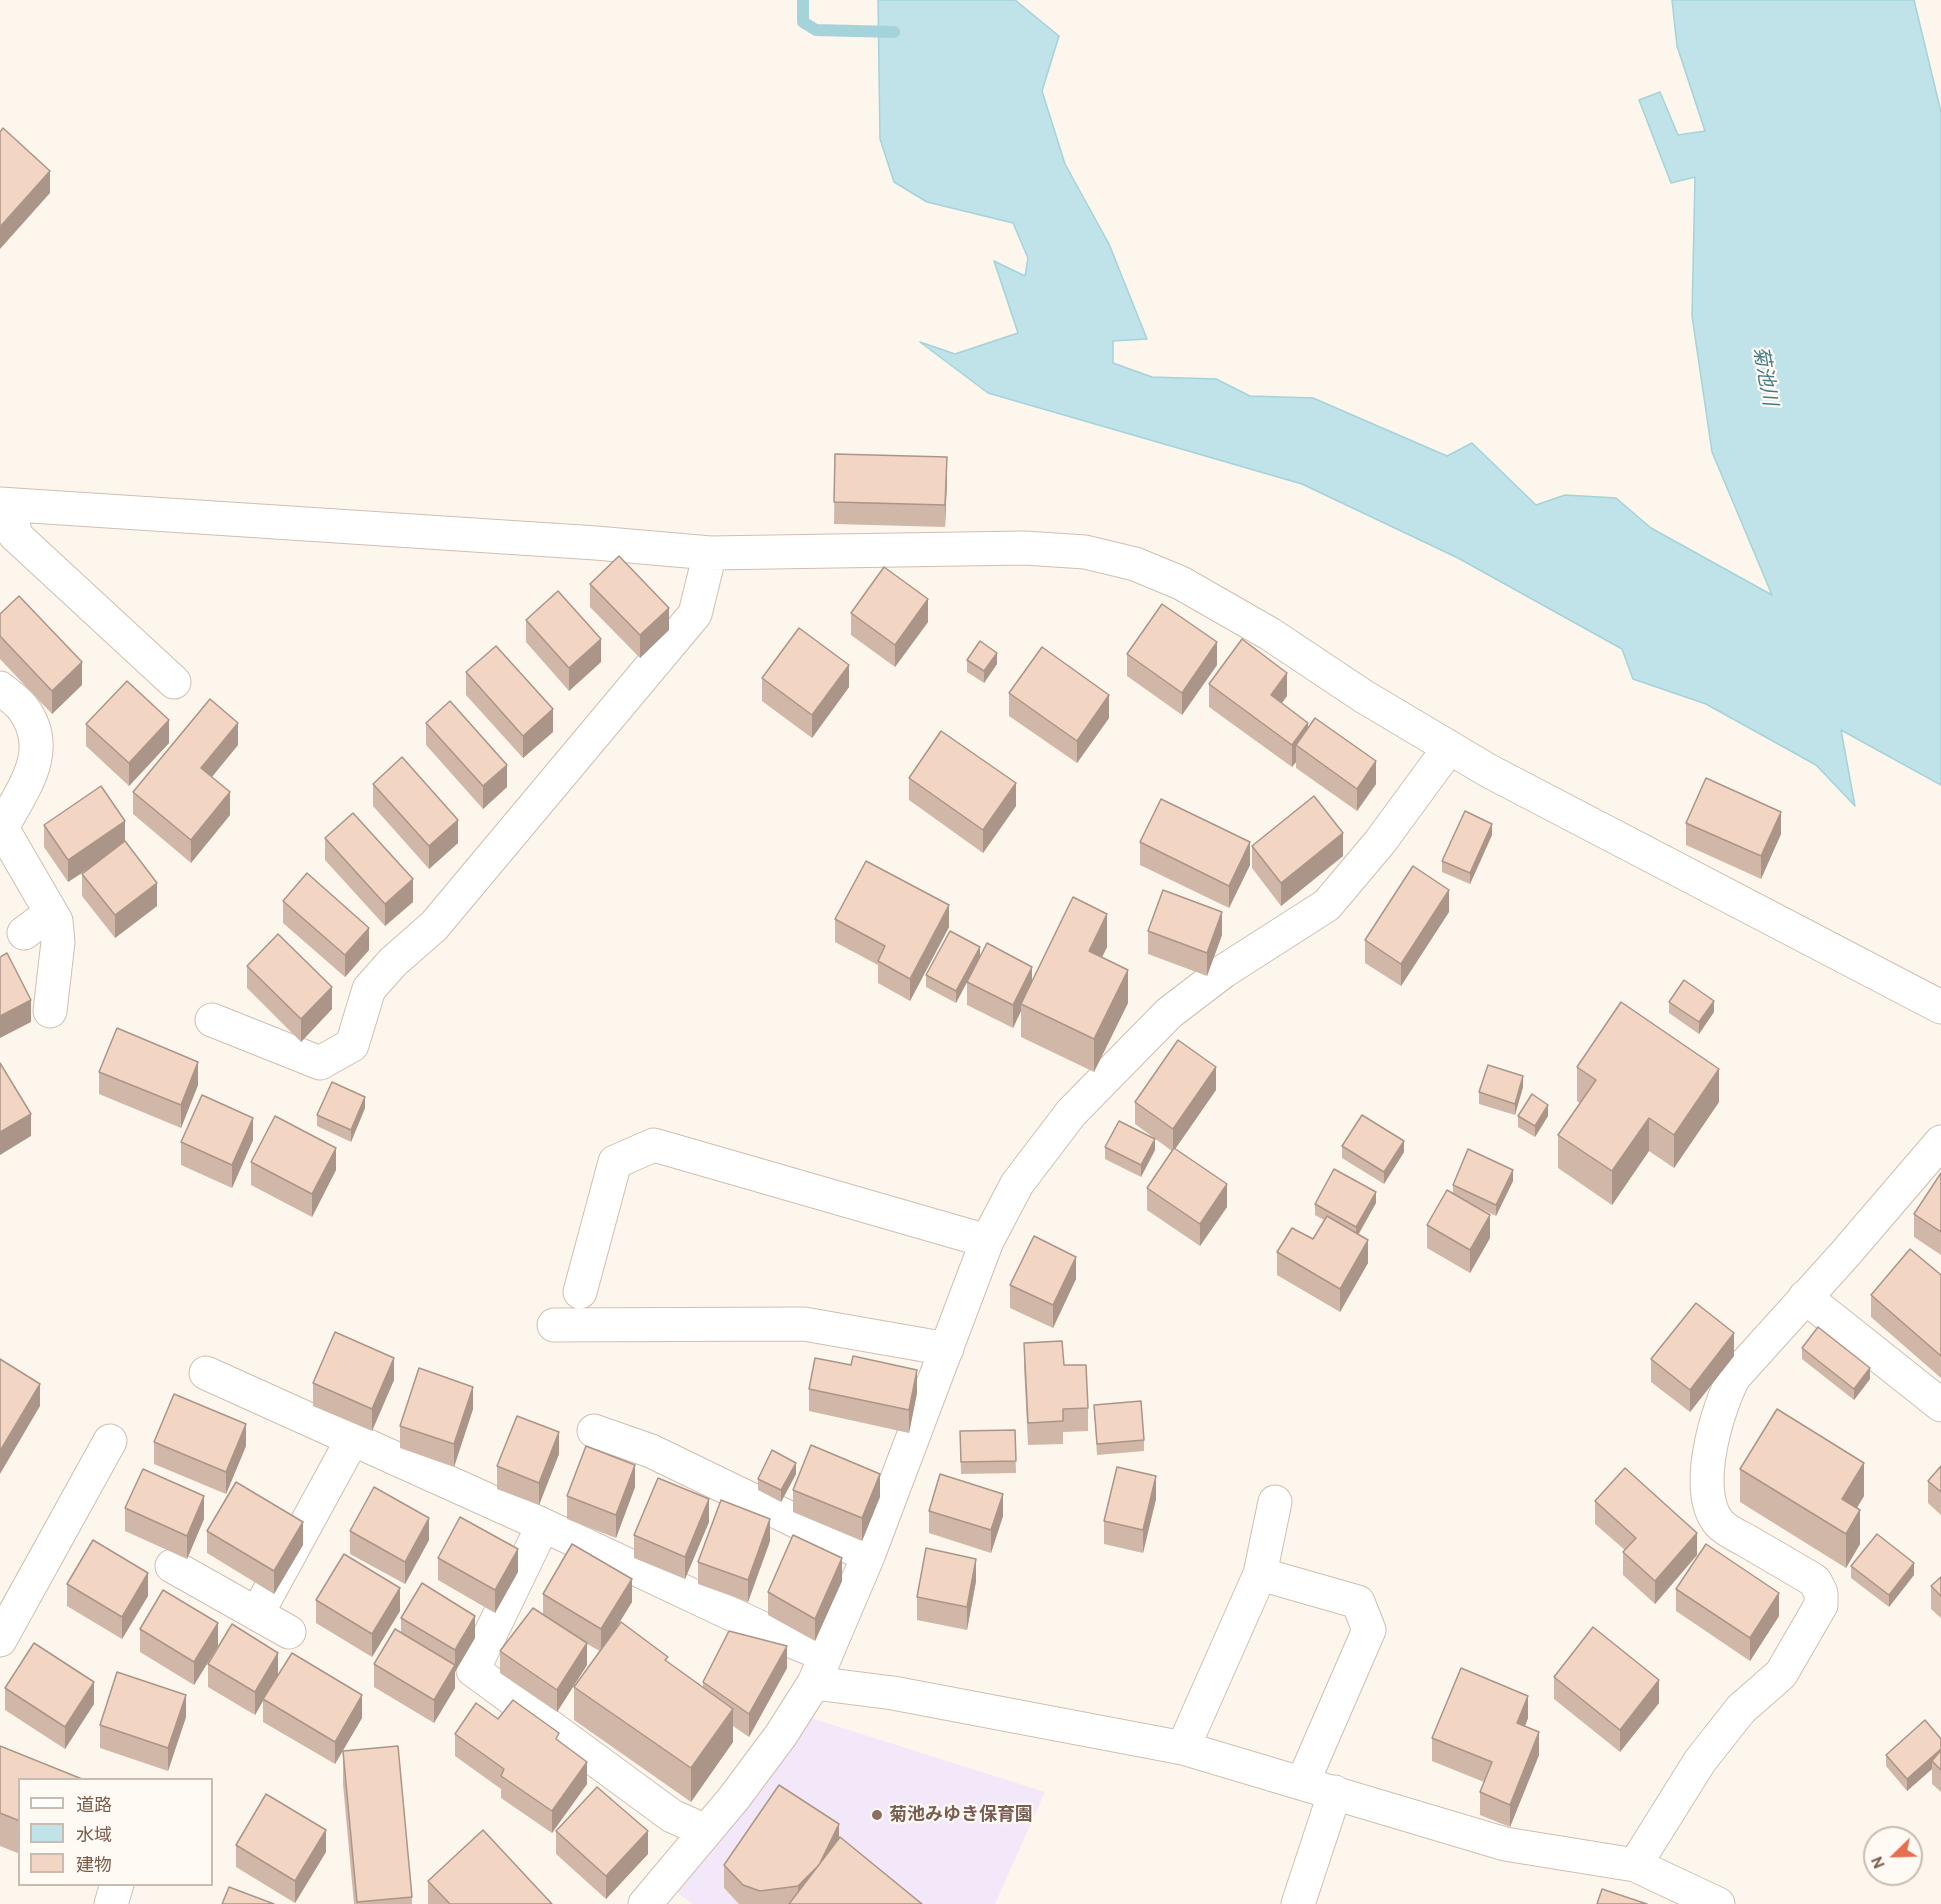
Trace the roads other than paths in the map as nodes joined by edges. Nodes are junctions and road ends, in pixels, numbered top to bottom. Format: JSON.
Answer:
{"nodes":[{"id":1,"x":6,"y":504,"type":"edge"},
{"id":2,"x":710,"y":553,"type":"junction"},
{"id":3,"x":174,"y":682,"type":"dead end"},
{"id":4,"x":0,"y":688,"type":"edge"},
{"id":5,"x":1449,"y":748,"type":"junction"},
{"id":6,"x":51,"y":912,"type":"junction"},
{"id":7,"x":24,"y":933,"type":"dead end"},
{"id":8,"x":1941,"y":1007,"type":"edge"},
{"id":9,"x":50,"y":1011,"type":"dead end"},
{"id":10,"x":212,"y":1020,"type":"dead end"},
{"id":11,"x":1941,"y":1142,"type":"edge"},
{"id":12,"x":987,"y":1241,"type":"junction"},
{"id":13,"x":580,"y":1292,"type":"dead end"},
{"id":14,"x":1805,"y":1297,"type":"junction"},
{"id":15,"x":554,"y":1325,"type":"dead end"},
{"id":16,"x":947,"y":1349,"type":"junction"},
{"id":17,"x":206,"y":1373,"type":"dead end"},
{"id":18,"x":1941,"y":1405,"type":"edge"},
{"id":19,"x":594,"y":1431,"type":"dead end"},
{"id":20,"x":352,"y":1440,"type":"junction"},
{"id":21,"x":110,"y":1441,"type":"dead end"},
{"id":22,"x":1275,"y":1502,"type":"dead end"},
{"id":23,"x":543,"y":1525,"type":"junction"},
{"id":24,"x":868,"y":1556,"type":"junction"},
{"id":25,"x":172,"y":1566,"type":"dead end"},
{"id":26,"x":1260,"y":1574,"type":"junction"},
{"id":27,"x":256,"y":1614,"type":"junction"},
{"id":28,"x":289,"y":1632,"type":"dead end"},
{"id":29,"x":0,"y":1640,"type":"edge"},
{"id":30,"x":820,"y":1669,"type":"junction"},
{"id":31,"x":1183,"y":1748,"type":"junction"},
{"id":32,"x":1303,"y":1782,"type":"junction"},
{"id":33,"x":1335,"y":1792,"type":"junction"},
{"id":34,"x":706,"y":1831,"type":"junction"},
{"id":35,"x":1635,"y":1865,"type":"junction"},
{"id":36,"x":116,"y":1886,"type":"edge"},
{"id":37,"x":1706,"y":1902,"type":"edge"},
{"id":38,"x":111,"y":1904,"type":"edge"},
{"id":39,"x":645,"y":1904,"type":"edge"},
{"id":40,"x":1298,"y":1904,"type":"edge"}],
"edges":[{"from":1,"to":2,"type":"street"},
{"from":1,"to":3,"type":"street"},
{"from":2,"to":5,"type":"street"},
{"from":2,"to":10,"type":"street"},
{"from":4,"to":6,"type":"street"},
{"from":5,"to":8,"type":"street"},
{"from":5,"to":12,"type":"street"},
{"from":6,"to":7,"type":"street"},
{"from":6,"to":9,"type":"street"},
{"from":11,"to":14,"type":"street"},
{"from":12,"to":13,"type":"street"},
{"from":12,"to":16,"type":"street"},
{"from":14,"to":18,"type":"street"},
{"from":14,"to":35,"type":"street"},
{"from":15,"to":16,"type":"street"},
{"from":16,"to":24,"type":"street"},
{"from":17,"to":20,"type":"street"},
{"from":19,"to":24,"type":"street"},
{"from":20,"to":23,"type":"street"},
{"from":20,"to":27,"type":"street"},
{"from":21,"to":29,"type":"street"},
{"from":22,"to":26,"type":"street"},
{"from":23,"to":30,"type":"street"},
{"from":23,"to":34,"type":"street"},
{"from":24,"to":30,"type":"street"},
{"from":25,"to":27,"type":"street"},
{"from":26,"to":31,"type":"street"},
{"from":26,"to":32,"type":"street"},
{"from":27,"to":28,"type":"street"},
{"from":30,"to":31,"type":"street"},
{"from":30,"to":34,"type":"street"},
{"from":31,"to":32,"type":"street"},
{"from":32,"to":33,"type":"street"},
{"from":33,"to":35,"type":"street"},
{"from":33,"to":40,"type":"street"},
{"from":34,"to":39,"type":"street"},
{"from":35,"to":37,"type":"street"},
{"from":36,"to":38,"type":"street"}]}
